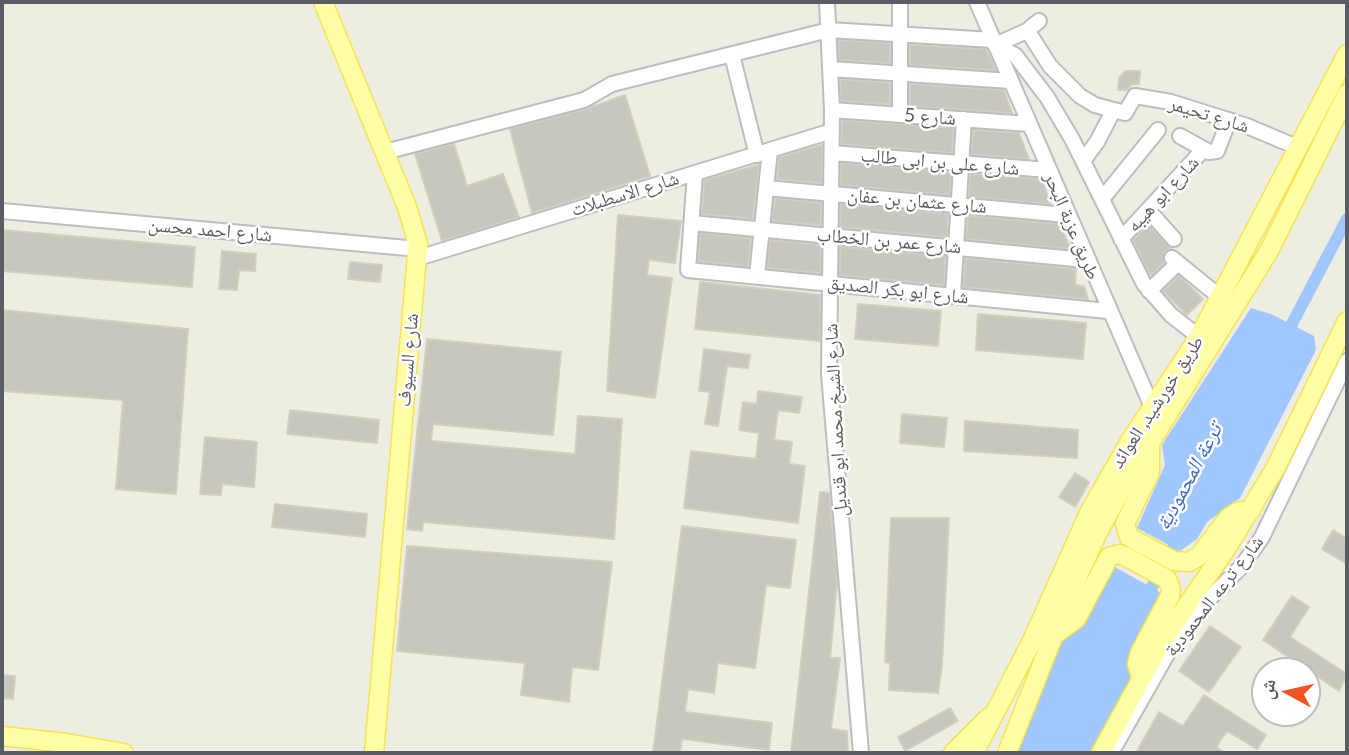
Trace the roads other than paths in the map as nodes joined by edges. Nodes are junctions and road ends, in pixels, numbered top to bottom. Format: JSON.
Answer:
{"nodes":[{"id":1,"x":323,"y":2,"type":"edge"},
{"id":2,"x":827,"y":2,"type":"edge"},
{"id":3,"x":900,"y":2,"type":"edge"},
{"id":4,"x":977,"y":2,"type":"edge"},
{"id":5,"x":829,"y":30,"type":"junction"},
{"id":6,"x":900,"y":34,"type":"junction"},
{"id":7,"x":994,"y":42,"type":"junction"},
{"id":8,"x":1347,"y":54,"type":"edge"},
{"id":9,"x":732,"y":55,"type":"junction"},
{"id":10,"x":831,"y":69,"type":"junction"},
{"id":11,"x":900,"y":74,"type":"junction"},
{"id":12,"x":1011,"y":81,"type":"junction"},
{"id":13,"x":1347,"y":94,"type":"edge"},
{"id":14,"x":832,"y":110,"type":"junction"},
{"id":15,"x":1120,"y":111,"type":"junction"},
{"id":16,"x":900,"y":114,"type":"junction"},
{"id":17,"x":964,"y":119,"type":"junction"},
{"id":18,"x":1229,"y":120,"type":"junction"},
{"id":19,"x":1029,"y":124,"type":"junction"},
{"id":20,"x":1158,"y":130,"type":"dead end"},
{"id":21,"x":832,"y":131,"type":"junction"},
{"id":22,"x":1180,"y":136,"type":"dead end"},
{"id":23,"x":1299,"y":148,"type":"junction"},
{"id":24,"x":1204,"y":149,"type":"junction"},
{"id":25,"x":385,"y":152,"type":"junction"},
{"id":26,"x":764,"y":152,"type":"junction"},
{"id":27,"x":832,"y":153,"type":"junction"},
{"id":28,"x":1083,"y":161,"type":"junction"},
{"id":29,"x":961,"y":163,"type":"junction"},
{"id":30,"x":1049,"y":170,"type":"junction"},
{"id":31,"x":695,"y":173,"type":"junction"},
{"id":32,"x":766,"y":188,"type":"junction"},
{"id":33,"x":832,"y":193,"type":"junction"},
{"id":34,"x":1102,"y":199,"type":"junction"},
{"id":35,"x":958,"y":205,"type":"junction"},
{"id":36,"x":2,"y":211,"type":"edge"},
{"id":37,"x":1149,"y":211,"type":"junction"},
{"id":38,"x":1068,"y":215,"type":"junction"},
{"id":39,"x":692,"y":223,"type":"junction"},
{"id":40,"x":762,"y":230,"type":"junction"},
{"id":41,"x":832,"y":236,"type":"junction"},
{"id":42,"x":1121,"y":239,"type":"junction"},
{"id":43,"x":1174,"y":239,"type":"dead end"},
{"id":44,"x":956,"y":248,"type":"junction"},
{"id":45,"x":418,"y":253,"type":"junction"},
{"id":46,"x":1086,"y":260,"type":"junction"},
{"id":47,"x":757,"y":276,"type":"junction"},
{"id":48,"x":831,"y":284,"type":"junction"},
{"id":49,"x":1149,"y":291,"type":"junction"},
{"id":50,"x":953,"y":295,"type":"junction"},
{"id":51,"x":1221,"y":298,"type":"junction"},
{"id":52,"x":1108,"y":311,"type":"junction"},
{"id":53,"x":1347,"y":321,"type":"edge"},
{"id":54,"x":1199,"y":337,"type":"junction"},
{"id":55,"x":1347,"y":361,"type":"edge"},
{"id":56,"x":1152,"y":407,"type":"junction"},
{"id":57,"x":1150,"y":444,"type":"junction"},
{"id":58,"x":1251,"y":510,"type":"junction"},
{"id":59,"x":1054,"y":635,"type":"junction"},
{"id":60,"x":1141,"y":676,"type":"junction"},
{"id":61,"x":1000,"y":706,"type":"junction"},
{"id":62,"x":375,"y":735,"type":"junction"},
{"id":63,"x":2,"y":736,"type":"edge"},
{"id":64,"x":52,"y":741,"type":"junction"},
{"id":65,"x":75,"y":753,"type":"edge"},
{"id":66,"x":124,"y":753,"type":"edge"},
{"id":67,"x":374,"y":753,"type":"edge"},
{"id":68,"x":384,"y":753,"type":"edge"},
{"id":69,"x":862,"y":753,"type":"edge"},
{"id":70,"x":953,"y":753,"type":"edge"},
{"id":71,"x":974,"y":753,"type":"edge"},
{"id":72,"x":1007,"y":753,"type":"edge"},
{"id":73,"x":1101,"y":753,"type":"edge"},
{"id":74,"x":1111,"y":753,"type":"edge"}],
"edges":[{"from":1,"to":25,"type":"main road","name":"شارع السيوف"},
{"from":2,"to":5,"type":"street","name":"شارع الشيخ محمد ابو قنديل"},
{"from":3,"to":6,"type":"street"},
{"from":4,"to":7,"type":"street","name":"طريق عزبة البحر"},
{"from":5,"to":6,"type":"street"},
{"from":5,"to":9,"type":"street"},
{"from":5,"to":10,"type":"street","name":"شارع الشيخ محمد ابو قنديل"},
{"from":6,"to":7,"type":"street"},
{"from":6,"to":11,"type":"street"},
{"from":7,"to":12,"type":"street","name":"طريق عزبة البحر"},
{"from":7,"to":15,"type":"street"},
{"from":7,"to":28,"type":"street","name":"طريق عزبة البحر"},
{"from":8,"to":23,"type":"main road","name":"طريق خورشيد, العوائد"},
{"from":9,"to":25,"type":"street"},
{"from":9,"to":26,"type":"street"},
{"from":10,"to":11,"type":"street"},
{"from":10,"to":14,"type":"street","name":"شارع الشيخ محمد ابو قنديل"},
{"from":11,"to":12,"type":"street"},
{"from":11,"to":16,"type":"street"},
{"from":12,"to":19,"type":"street","name":"طريق عزبة البحر"},
{"from":13,"to":57,"type":"main road","name":"طريق خورشيد, العوائد"},
{"from":14,"to":16,"type":"street","name":"شارع 5"},
{"from":14,"to":21,"type":"street","name":"شارع الشيخ محمد ابو قنديل"},
{"from":15,"to":18,"type":"street","name":"شارع تحيمر"},
{"from":15,"to":28,"type":"street"},
{"from":16,"to":17,"type":"street","name":"شارع 5"},
{"from":17,"to":19,"type":"street","name":"شارع 5"},
{"from":17,"to":29,"type":"street"},
{"from":18,"to":23,"type":"street","name":"شارع تحيمر"},
{"from":18,"to":24,"type":"street","name":"شارع ابو هيبه"},
{"from":19,"to":30,"type":"street","name":"طريق عزبة البحر"},
{"from":20,"to":34,"type":"street"},
{"from":21,"to":26,"type":"street","name":"شارع الاسطبلات"},
{"from":21,"to":27,"type":"street","name":"شارع الشيخ محمد ابو قنديل"},
{"from":22,"to":24,"type":"street"},
{"from":23,"to":51,"type":"main road","name":"طريق خورشيد, العوائد"},
{"from":24,"to":37,"type":"street","name":"شارع ابو هيبه"},
{"from":25,"to":45,"type":"main road","name":"شارع السيوف"},
{"from":26,"to":31,"type":"street","name":"شارع الاسطبلات"},
{"from":26,"to":32,"type":"street"},
{"from":27,"to":29,"type":"street","name":"شارع على بن ابى طالب"},
{"from":27,"to":33,"type":"street","name":"شارع الشيخ محمد ابو قنديل"},
{"from":28,"to":34,"type":"street","name":"طريق عزبة البحر"},
{"from":29,"to":30,"type":"street","name":"شارع على بن ابى طالب"},
{"from":29,"to":35,"type":"street"},
{"from":30,"to":38,"type":"street","name":"طريق عزبة البحر"},
{"from":31,"to":39,"type":"street"},
{"from":31,"to":45,"type":"street","name":"شارع الاسطبلات"},
{"from":32,"to":33,"type":"street","name":"شارع عثمان بن عفان"},
{"from":32,"to":40,"type":"street"},
{"from":33,"to":35,"type":"street","name":"شارع عثمان بن عفان"},
{"from":33,"to":41,"type":"street","name":"شارع الشيخ محمد ابو قنديل"},
{"from":34,"to":42,"type":"street","name":"طريق عزبة البحر"},
{"from":35,"to":38,"type":"street","name":"شارع عثمان بن عفان"},
{"from":35,"to":44,"type":"street"},
{"from":36,"to":45,"type":"street","name":"شارع احمد محسن"},
{"from":37,"to":42,"type":"street","name":"شارع ابو هيبه"},
{"from":37,"to":43,"type":"street"},
{"from":38,"to":46,"type":"street","name":"طريق عزبة البحر"},
{"from":39,"to":40,"type":"street","name":"شارع عمر بن الخطاب"},
{"from":39,"to":47,"type":"street","name":"شارع ابو بكر الصديق"},
{"from":40,"to":41,"type":"street","name":"شارع عمر بن الخطاب"},
{"from":40,"to":47,"type":"street"},
{"from":41,"to":44,"type":"street","name":"شارع عمر بن الخطاب"},
{"from":41,"to":48,"type":"street","name":"شارع الشيخ محمد ابو قنديل"},
{"from":42,"to":49,"type":"street","name":"طريق عزبة البحر"},
{"from":44,"to":46,"type":"street","name":"شارع عمر بن الخطاب"},
{"from":44,"to":50,"type":"street"},
{"from":45,"to":62,"type":"main road","name":"شارع السيوف"},
{"from":46,"to":52,"type":"street","name":"طريق عزبة البحر"},
{"from":47,"to":48,"type":"street","name":"شارع ابو بكر الصديق"},
{"from":48,"to":50,"type":"street","name":"شارع ابو بكر الصديق"},
{"from":48,"to":69,"type":"street","name":"شارع الشيخ محمد ابو قنديل"},
{"from":49,"to":51,"type":"street"},
{"from":49,"to":54,"type":"street","name":"طريق عزبة البحر"},
{"from":50,"to":52,"type":"street","name":"شارع ابو بكر الصديق"},
{"from":51,"to":54,"type":"main road","name":"طريق خورشيد, العوائد"},
{"from":52,"to":56,"type":"street","name":"طريق عزبة البحر"},
{"from":53,"to":58,"type":"main road"},
{"from":54,"to":56,"type":"main road","name":"طريق خورشيد, العوائد"},
{"from":55,"to":74,"type":"street","name":"شارع ترعه المحمودية"},
{"from":56,"to":61,"type":"main road","name":"طريق خورشيد, العوائد"},
{"from":57,"to":58,"type":"main road"},
{"from":57,"to":59,"type":"main road","name":"طريق خورشيد, العوائد"},
{"from":58,"to":60,"type":"main road"},
{"from":59,"to":60,"type":"main road"},
{"from":59,"to":72,"type":"main road","name":"طريق خورشيد, العوائد"},
{"from":60,"to":73,"type":"main road"},
{"from":61,"to":70,"type":"main road"},
{"from":61,"to":71,"type":"main road","name":"طريق خورشيد, العوائد"},
{"from":62,"to":67,"type":"main road","name":"شارع السيوف"},
{"from":62,"to":68,"type":"main road"},
{"from":63,"to":64,"type":"main road"},
{"from":64,"to":65,"type":"main road"},
{"from":64,"to":66,"type":"main road"}]}
